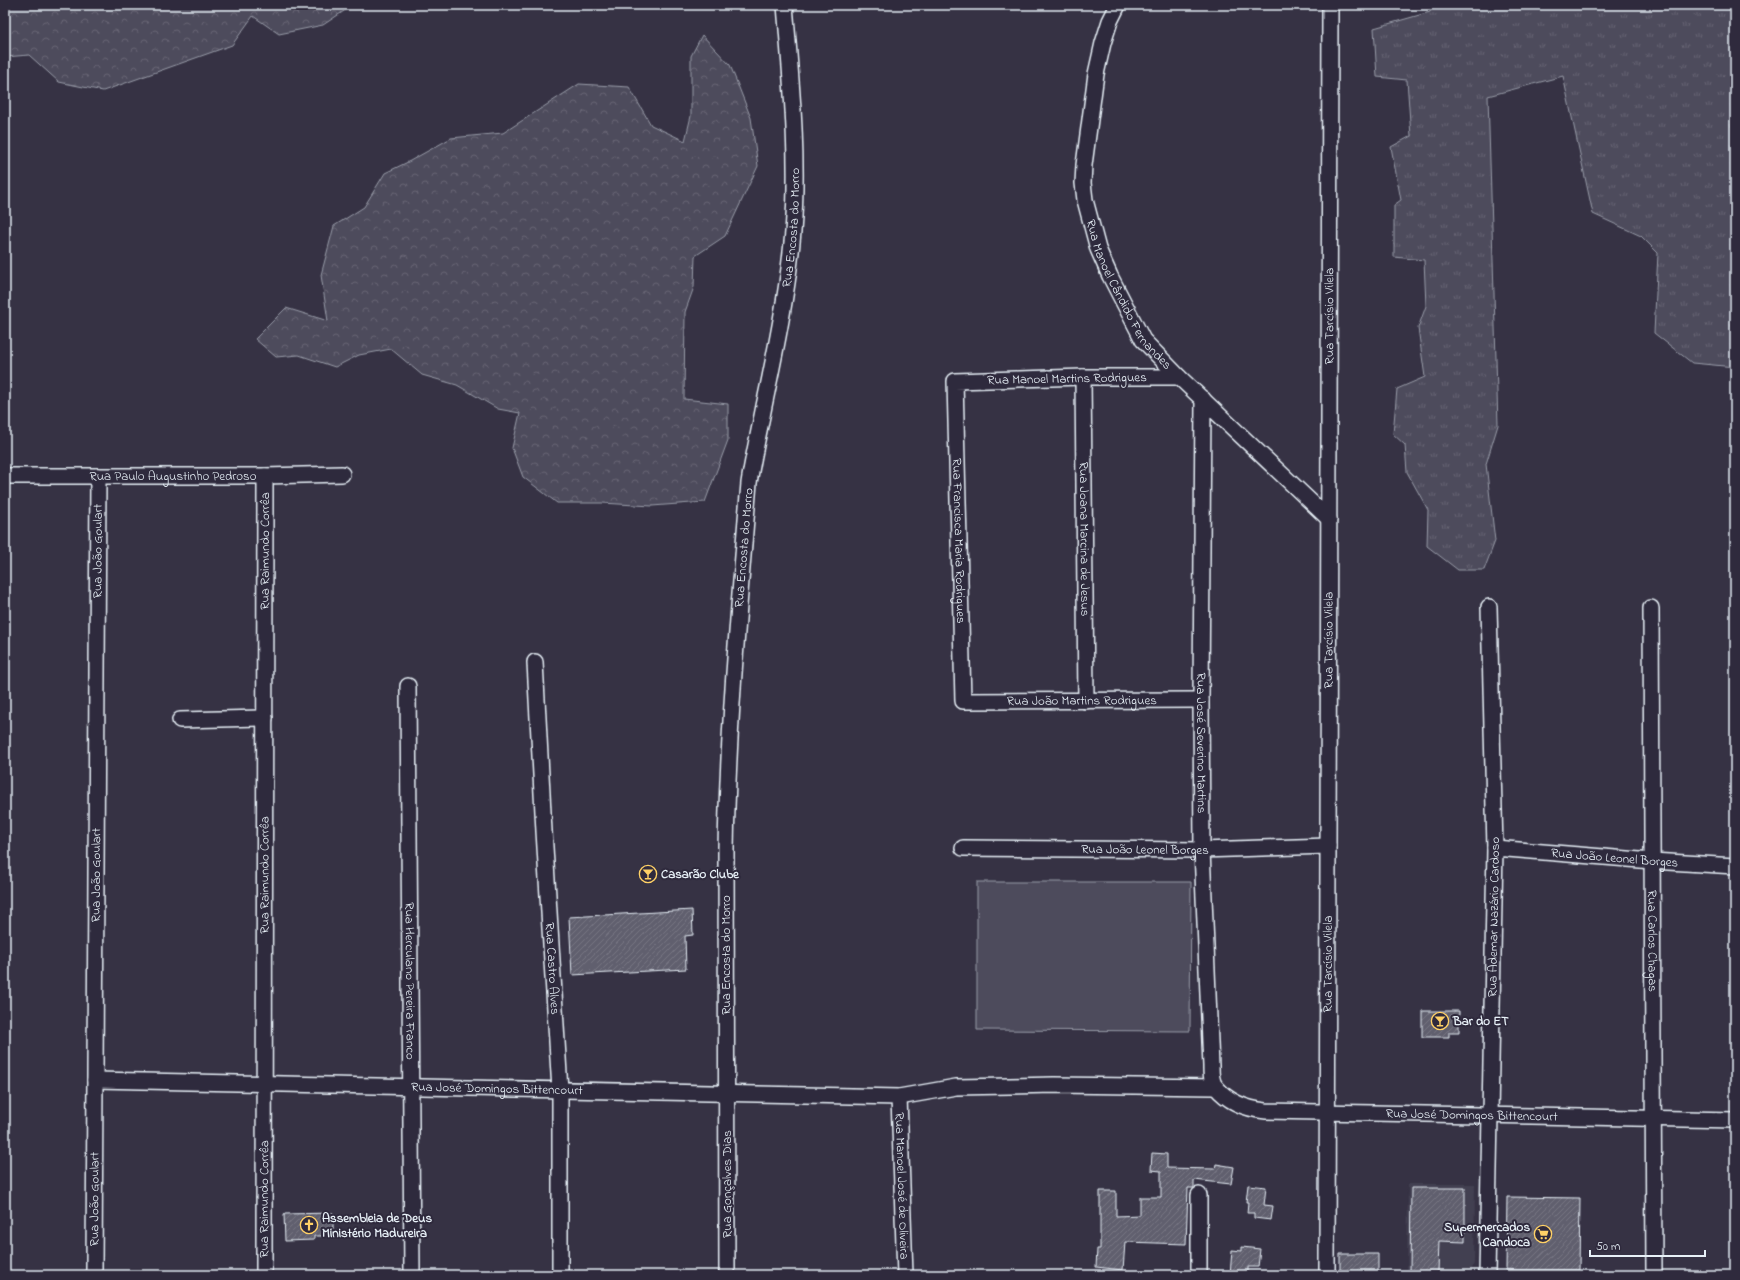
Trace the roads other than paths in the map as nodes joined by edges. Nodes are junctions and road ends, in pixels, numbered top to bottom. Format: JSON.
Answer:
{"nodes":[{"id":1,"x":785,"y":5,"type":"edge"},
{"id":2,"x":1118,"y":5,"type":"edge"},
{"id":3,"x":1330,"y":5,"type":"edge"},
{"id":4,"x":1083,"y":377,"type":"junction"},
{"id":5,"x":1179,"y":377,"type":"junction"},
{"id":6,"x":955,"y":381,"type":"joint"},
{"id":7,"x":1203,"y":399,"type":"junction"},
{"id":8,"x":342,"y":474,"type":"dead end"},
{"id":9,"x":5,"y":476,"type":"edge"},
{"id":10,"x":98,"y":476,"type":"junction"},
{"id":11,"x":265,"y":476,"type":"junction"},
{"id":12,"x":1329,"y":518,"type":"junction"},
{"id":13,"x":1489,"y":607,"type":"dead end"},
{"id":14,"x":1651,"y":608,"type":"dead end"},
{"id":15,"x":535,"y":662,"type":"dead end"},
{"id":16,"x":408,"y":686,"type":"dead end"},
{"id":17,"x":1201,"y":700,"type":"junction"},
{"id":18,"x":963,"y":701,"type":"joint"},
{"id":19,"x":1086,"y":701,"type":"junction"},
{"id":20,"x":265,"y":718,"type":"junction"},
{"id":21,"x":180,"y":720,"type":"dead end"},
{"id":22,"x":1328,"y":846,"type":"junction"},
{"id":23,"x":963,"y":848,"type":"dead end"},
{"id":24,"x":1495,"y":848,"type":"junction"},
{"id":25,"x":1202,"y":850,"type":"junction"},
{"id":26,"x":1652,"y":861,"type":"junction"},
{"id":27,"x":1735,"y":866,"type":"edge"},
{"id":28,"x":95,"y":1080,"type":"junction"},
{"id":29,"x":264,"y":1083,"type":"junction"},
{"id":30,"x":411,"y":1086,"type":"junction"},
{"id":31,"x":1215,"y":1087,"type":"junction"},
{"id":32,"x":560,"y":1090,"type":"junction"},
{"id":33,"x":727,"y":1094,"type":"junction"},
{"id":34,"x":899,"y":1097,"type":"junction"},
{"id":35,"x":1326,"y":1112,"type":"junction"},
{"id":36,"x":1490,"y":1116,"type":"junction"},
{"id":37,"x":1654,"y":1119,"type":"junction"},
{"id":38,"x":1735,"y":1120,"type":"edge"},
{"id":39,"x":1199,"y":1196,"type":"dead end"},
{"id":40,"x":94,"y":1275,"type":"edge"},
{"id":41,"x":264,"y":1275,"type":"edge"},
{"id":42,"x":412,"y":1275,"type":"edge"},
{"id":43,"x":560,"y":1275,"type":"edge"},
{"id":44,"x":727,"y":1275,"type":"edge"},
{"id":45,"x":905,"y":1275,"type":"edge"},
{"id":46,"x":1199,"y":1275,"type":"edge"},
{"id":47,"x":1327,"y":1275,"type":"edge"},
{"id":48,"x":1487,"y":1275,"type":"edge"},
{"id":49,"x":1654,"y":1275,"type":"edge"}],
"edges":[{"from":1,"to":33,"type":"street","name":"Rua Encosta do Morro"},
{"from":2,"to":5,"type":"street","name":"Rua Manoel Cândido Fernandes"},
{"from":3,"to":12,"type":"street","name":"Rua Tarcísio Vilela"},
{"from":4,"to":5,"type":"street","name":"Rua Manoel Martins Rodrigues"},
{"from":4,"to":6,"type":"street","name":"Rua Manoel Martins Rodrigues"},
{"from":4,"to":19,"type":"street","name":"Rua Joana Marcina de Jesus"},
{"from":5,"to":7,"type":"street","name":"Rua Manoel Cândido Fernandes"},
{"from":6,"to":18,"type":"street","name":"Rua Francisca Maria Rodrigues"},
{"from":7,"to":12,"type":"street","name":"Rua Manoel Cândido Fernandes"},
{"from":7,"to":17,"type":"street","name":"Rua José Severino Martins"},
{"from":8,"to":11,"type":"street","name":"Rua Paulo Augustinho Pedroso"},
{"from":9,"to":10,"type":"street","name":"Rua Paulo Augustinho Pedroso"},
{"from":10,"to":11,"type":"street","name":"Rua Paulo Augustinho Pedroso"},
{"from":10,"to":28,"type":"street","name":"Rua João Goulart"},
{"from":11,"to":20,"type":"street","name":"Rua Raimundo Corrêa"},
{"from":12,"to":22,"type":"street","name":"Rua Tarcísio Vilela"},
{"from":13,"to":24,"type":"street","name":"Rua Ademar Nazário Cardoso"},
{"from":14,"to":26,"type":"street","name":"Rua Carlos Chagas"},
{"from":15,"to":32,"type":"street","name":"Rua Castro Alves"},
{"from":16,"to":30,"type":"street","name":"Rua Herculano Pereira Franco"},
{"from":17,"to":19,"type":"street","name":"Rua João Martins Rodrigues"},
{"from":17,"to":25,"type":"street","name":"Rua José Severino Martins"},
{"from":18,"to":19,"type":"street","name":"Rua João Martins Rodrigues"},
{"from":20,"to":21,"type":"street"},
{"from":20,"to":29,"type":"street","name":"Rua Raimundo Corrêa"},
{"from":22,"to":25,"type":"street","name":"Rua João Leonel Borges"},
{"from":22,"to":35,"type":"street","name":"Rua Tarcísio Vilela"},
{"from":23,"to":25,"type":"street","name":"Rua João Leonel Borges"},
{"from":24,"to":26,"type":"street","name":"Rua João Leonel Borges"},
{"from":24,"to":36,"type":"street","name":"Rua Ademar Nazário Cardoso"},
{"from":25,"to":31,"type":"street","name":"Rua José Severino Martins"},
{"from":26,"to":27,"type":"street","name":"Rua João Leonel Borges"},
{"from":26,"to":37,"type":"street","name":"Rua Carlos Chagas"},
{"from":28,"to":29,"type":"street","name":"Rua José Domingos Bittencourt"},
{"from":28,"to":40,"type":"street","name":"Rua João Goulart"},
{"from":29,"to":30,"type":"street","name":"Rua José Domingos Bittencourt"},
{"from":29,"to":41,"type":"street","name":"Rua Raimundo Corrêa"},
{"from":30,"to":32,"type":"street","name":"Rua José Domingos Bittencourt"},
{"from":30,"to":42,"type":"street","name":"Rua Herculano Pereira Franco"},
{"from":31,"to":34,"type":"street","name":"Rua José Domingos Bittencourt"},
{"from":31,"to":35,"type":"street","name":"Rua José Domingos Bittencourt"},
{"from":32,"to":33,"type":"street","name":"Rua José Domingos Bittencourt"},
{"from":32,"to":43,"type":"street","name":"Rua Castro Alves"},
{"from":33,"to":34,"type":"street","name":"Rua José Domingos Bittencourt"},
{"from":33,"to":44,"type":"street","name":"Rua Gonçalves Dias"},
{"from":34,"to":45,"type":"street","name":"Rua Manoel José de Oliveira"},
{"from":35,"to":36,"type":"street","name":"Rua José Domingos Bittencourt"},
{"from":35,"to":47,"type":"street","name":"Rua Tarcísio Vilela"},
{"from":36,"to":37,"type":"street","name":"Rua José Domingos Bittencourt"},
{"from":36,"to":48,"type":"street","name":"Rua Ademar Nazário Cardoso"},
{"from":37,"to":38,"type":"street","name":"Rua José Domingos Bittencourt"},
{"from":37,"to":49,"type":"street","name":"Rua Carlos Chagas"},
{"from":39,"to":46,"type":"street"}]}
